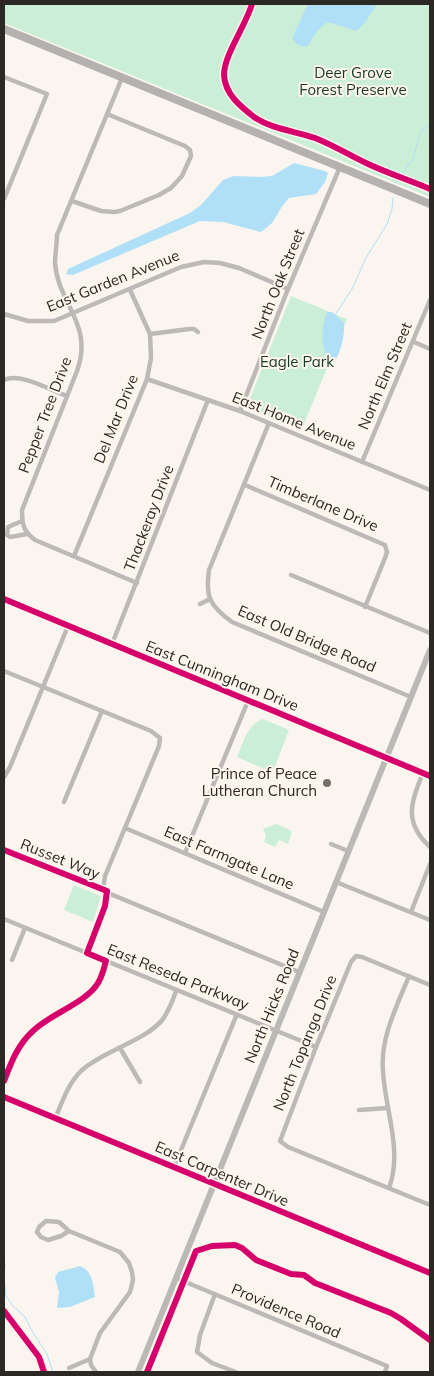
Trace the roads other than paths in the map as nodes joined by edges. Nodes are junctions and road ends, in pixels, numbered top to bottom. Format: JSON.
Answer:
{"nodes":[{"id":1,"x":4,"y":29,"type":"edge"},
{"id":2,"x":4,"y":77,"type":"edge"},
{"id":3,"x":122,"y":78,"type":"junction"},
{"id":4,"x":107,"y":114,"type":"junction"},
{"id":5,"x":341,"y":167,"type":"junction"},
{"id":6,"x":4,"y":199,"type":"edge"},
{"id":7,"x":72,"y":201,"type":"junction"},
{"id":8,"x":430,"y":204,"type":"edge"},
{"id":9,"x":288,"y":289,"type":"junction"},
{"id":10,"x":130,"y":290,"type":"junction"},
{"id":11,"x":430,"y":300,"type":"edge"},
{"id":12,"x":4,"y":314,"type":"edge"},
{"id":13,"x":74,"y":314,"type":"junction"},
{"id":14,"x":198,"y":332,"type":"dead end"},
{"id":15,"x":150,"y":334,"type":"junction"},
{"id":16,"x":414,"y":342,"type":"junction"},
{"id":17,"x":430,"y":349,"type":"edge"},
{"id":18,"x":147,"y":379,"type":"junction"},
{"id":19,"x":4,"y":380,"type":"edge"},
{"id":20,"x":66,"y":396,"type":"junction"},
{"id":21,"x":208,"y":400,"type":"junction"},
{"id":22,"x":240,"y":411,"type":"junction"},
{"id":23,"x":270,"y":423,"type":"junction"},
{"id":24,"x":362,"y":462,"type":"junction"},
{"id":25,"x":245,"y":484,"type":"junction"},
{"id":26,"x":430,"y":490,"type":"edge"},
{"id":27,"x":22,"y":521,"type":"junction"},
{"id":28,"x":27,"y":534,"type":"junction"},
{"id":29,"x":74,"y":556,"type":"junction"},
{"id":30,"x":291,"y":575,"type":"dead end"},
{"id":31,"x":137,"y":583,"type":"junction"},
{"id":32,"x":4,"y":599,"type":"edge"},
{"id":33,"x":210,"y":599,"type":"junction"},
{"id":34,"x":200,"y":604,"type":"dead end"},
{"id":35,"x":366,"y":607,"type":"junction"},
{"id":36,"x":68,"y":626,"type":"junction"},
{"id":37,"x":430,"y":634,"type":"edge"},
{"id":38,"x":112,"y":644,"type":"junction"},
{"id":39,"x":430,"y":650,"type":"edge"},
{"id":40,"x":4,"y":671,"type":"edge"},
{"id":41,"x":43,"y":686,"type":"junction"},
{"id":42,"x":411,"y":697,"type":"junction"},
{"id":43,"x":248,"y":700,"type":"junction"},
{"id":44,"x":102,"y":711,"type":"junction"},
{"id":45,"x":386,"y":758,"type":"junction"},
{"id":46,"x":423,"y":773,"type":"junction"},
{"id":47,"x":430,"y":776,"type":"edge"},
{"id":48,"x":4,"y":777,"type":"edge"},
{"id":49,"x":64,"y":802,"type":"dead end"},
{"id":50,"x":125,"y":828,"type":"junction"},
{"id":51,"x":331,"y":844,"type":"dead end"},
{"id":52,"x":430,"y":847,"type":"edge"},
{"id":53,"x":4,"y":850,"type":"edge"},
{"id":54,"x":348,"y":851,"type":"junction"},
{"id":55,"x":185,"y":853,"type":"junction"},
{"id":56,"x":430,"y":864,"type":"edge"},
{"id":57,"x":336,"y":882,"type":"junction"},
{"id":58,"x":105,"y":890,"type":"junction"},
{"id":59,"x":324,"y":912,"type":"junction"},
{"id":60,"x":410,"y":912,"type":"junction"},
{"id":61,"x":4,"y":919,"type":"edge"},
{"id":62,"x":430,"y":920,"type":"edge"},
{"id":63,"x":25,"y":928,"type":"junction"},
{"id":64,"x":87,"y":953,"type":"junction"},
{"id":65,"x":12,"y":960,"type":"dead end"},
{"id":66,"x":106,"y":961,"type":"junction"},
{"id":67,"x":299,"y":972,"type":"junction"},
{"id":68,"x":409,"y":976,"type":"junction"},
{"id":69,"x":430,"y":985,"type":"edge"},
{"id":70,"x":176,"y":990,"type":"junction"},
{"id":71,"x":237,"y":1014,"type":"junction"},
{"id":72,"x":276,"y":1030,"type":"junction"},
{"id":73,"x":316,"y":1046,"type":"junction"},
{"id":74,"x":120,"y":1048,"type":"junction"},
{"id":75,"x":4,"y":1081,"type":"edge"},
{"id":76,"x":140,"y":1082,"type":"dead end"},
{"id":77,"x":4,"y":1097,"type":"edge"},
{"id":78,"x":388,"y":1108,"type":"junction"},
{"id":79,"x":359,"y":1110,"type":"dead end"},
{"id":80,"x":55,"y":1119,"type":"junction"},
{"id":81,"x":174,"y":1167,"type":"junction"},
{"id":82,"x":214,"y":1184,"type":"junction"},
{"id":83,"x":389,"y":1188,"type":"junction"},
{"id":84,"x":430,"y":1205,"type":"edge"},
{"id":85,"x":69,"y":1231,"type":"junction"},
{"id":86,"x":430,"y":1273,"type":"edge"},
{"id":87,"x":176,"y":1278,"type":"junction"},
{"id":88,"x":215,"y":1294,"type":"junction"},
{"id":89,"x":90,"y":1359,"type":"junction"},
{"id":90,"x":69,"y":1368,"type":"dead end"},
{"id":91,"x":96,"y":1372,"type":"edge"},
{"id":92,"x":138,"y":1372,"type":"edge"},
{"id":93,"x":236,"y":1372,"type":"edge"},
{"id":94,"x":386,"y":1372,"type":"edge"}],
"edges":[{"from":1,"to":3,"type":"main road"},
{"from":2,"to":6,"type":"street"},
{"from":3,"to":4,"type":"street","name":"Pepper Tree Drive"},
{"from":3,"to":5,"type":"main road"},
{"from":4,"to":7,"type":"street","name":"Pepper Tree Drive"},
{"from":4,"to":7,"type":"street"},
{"from":5,"to":8,"type":"main road"},
{"from":5,"to":9,"type":"street","name":"North Oak Street"},
{"from":7,"to":13,"type":"street","name":"Pepper Tree Drive"},
{"from":9,"to":10,"type":"street","name":"East Garden Avenue"},
{"from":9,"to":22,"type":"street","name":"North Oak Street"},
{"from":10,"to":13,"type":"street","name":"East Garden Avenue"},
{"from":10,"to":15,"type":"street","name":"Del Mar Drive"},
{"from":11,"to":16,"type":"street","name":"North Elm Street"},
{"from":12,"to":13,"type":"street","name":"East Garden Avenue"},
{"from":13,"to":20,"type":"street","name":"Pepper Tree Drive"},
{"from":14,"to":15,"type":"street"},
{"from":15,"to":18,"type":"street","name":"Del Mar Drive"},
{"from":16,"to":17,"type":"street"},
{"from":16,"to":24,"type":"street","name":"North Elm Street"},
{"from":18,"to":21,"type":"street","name":"East Home Avenue"},
{"from":18,"to":29,"type":"street","name":"Del Mar Drive"},
{"from":19,"to":20,"type":"street"},
{"from":20,"to":27,"type":"street","name":"Pepper Tree Drive"},
{"from":21,"to":22,"type":"street","name":"East Home Avenue"},
{"from":21,"to":31,"type":"street","name":"Thackeray Drive"},
{"from":22,"to":23,"type":"street","name":"East Home Avenue"},
{"from":23,"to":24,"type":"street","name":"East Home Avenue"},
{"from":23,"to":25,"type":"street"},
{"from":24,"to":26,"type":"street","name":"East Home Avenue"},
{"from":25,"to":33,"type":"street"},
{"from":25,"to":35,"type":"street","name":"Timberlane Drive"},
{"from":27,"to":28,"type":"street"},
{"from":27,"to":28,"type":"street"},
{"from":28,"to":29,"type":"street"},
{"from":29,"to":31,"type":"street"},
{"from":30,"to":35,"type":"street"},
{"from":31,"to":38,"type":"street","name":"Thackeray Drive"},
{"from":32,"to":36,"type":"main road","name":"East Cunningham Drive"},
{"from":33,"to":34,"type":"street"},
{"from":33,"to":42,"type":"street","name":"East Old Bridge Road"},
{"from":35,"to":37,"type":"street"},
{"from":36,"to":38,"type":"main road","name":"East Cunningham Drive"},
{"from":36,"to":41,"type":"street"},
{"from":38,"to":43,"type":"main road","name":"East Cunningham Drive"},
{"from":39,"to":42,"type":"main road","name":"North Hicks Road"},
{"from":40,"to":41,"type":"street"},
{"from":41,"to":44,"type":"street"},
{"from":41,"to":48,"type":"street"},
{"from":42,"to":45,"type":"main road","name":"North Hicks Road"},
{"from":43,"to":45,"type":"main road","name":"East Cunningham Drive"},
{"from":43,"to":55,"type":"street"},
{"from":44,"to":49,"type":"street"},
{"from":44,"to":50,"type":"street"},
{"from":45,"to":46,"type":"main road","name":"East Cunningham Drive"},
{"from":45,"to":54,"type":"main road","name":"North Hicks Road"},
{"from":46,"to":47,"type":"main road","name":"East Cunningham Drive"},
{"from":46,"to":52,"type":"street"},
{"from":50,"to":55,"type":"street","name":"East Farmgate Lane"},
{"from":50,"to":58,"type":"street"},
{"from":51,"to":54,"type":"street"},
{"from":53,"to":58,"type":"street","name":"Russet Way"},
{"from":54,"to":57,"type":"main road","name":"North Hicks Road"},
{"from":55,"to":59,"type":"street","name":"East Farmgate Lane"},
{"from":56,"to":60,"type":"street"},
{"from":57,"to":59,"type":"main road","name":"North Hicks Road"},
{"from":57,"to":60,"type":"street"},
{"from":58,"to":64,"type":"street"},
{"from":58,"to":67,"type":"street","name":"Russet Way"},
{"from":59,"to":67,"type":"main road","name":"North Hicks Road"},
{"from":60,"to":62,"type":"street"},
{"from":61,"to":63,"type":"street","name":"East Reseda Parkway"},
{"from":63,"to":64,"type":"street","name":"East Reseda Parkway"},
{"from":63,"to":65,"type":"street"},
{"from":64,"to":66,"type":"street","name":"East Reseda Parkway"},
{"from":66,"to":70,"type":"street","name":"East Reseda Parkway"},
{"from":66,"to":75,"type":"street"},
{"from":67,"to":72,"type":"main road","name":"North Hicks Road"},
{"from":68,"to":69,"type":"street"},
{"from":68,"to":73,"type":"street","name":"North Topanga Drive"},
{"from":68,"to":78,"type":"street"},
{"from":70,"to":71,"type":"street","name":"East Reseda Parkway"},
{"from":70,"to":74,"type":"street"},
{"from":71,"to":72,"type":"street","name":"East Reseda Parkway"},
{"from":71,"to":81,"type":"street"},
{"from":72,"to":73,"type":"street","name":"East Reseda Parkway"},
{"from":72,"to":82,"type":"main road","name":"North Hicks Road"},
{"from":73,"to":83,"type":"street","name":"North Topanga Drive"},
{"from":74,"to":76,"type":"street"},
{"from":74,"to":80,"type":"street"},
{"from":77,"to":80,"type":"street","name":"East Carpenter Drive"},
{"from":78,"to":79,"type":"street"},
{"from":78,"to":83,"type":"street"},
{"from":80,"to":81,"type":"street","name":"East Carpenter Drive"},
{"from":81,"to":82,"type":"street","name":"East Carpenter Drive"},
{"from":82,"to":86,"type":"street","name":"East Carpenter Drive"},
{"from":82,"to":87,"type":"main road","name":"North Hicks Road"},
{"from":83,"to":84,"type":"street"},
{"from":85,"to":85,"type":"street"},
{"from":85,"to":89,"type":"street"},
{"from":87,"to":88,"type":"street","name":"Providence Road"},
{"from":87,"to":92,"type":"main road","name":"North Hicks Road"},
{"from":88,"to":93,"type":"street"},
{"from":88,"to":94,"type":"street","name":"Providence Road"},
{"from":89,"to":90,"type":"street"},
{"from":89,"to":91,"type":"street"}]}
